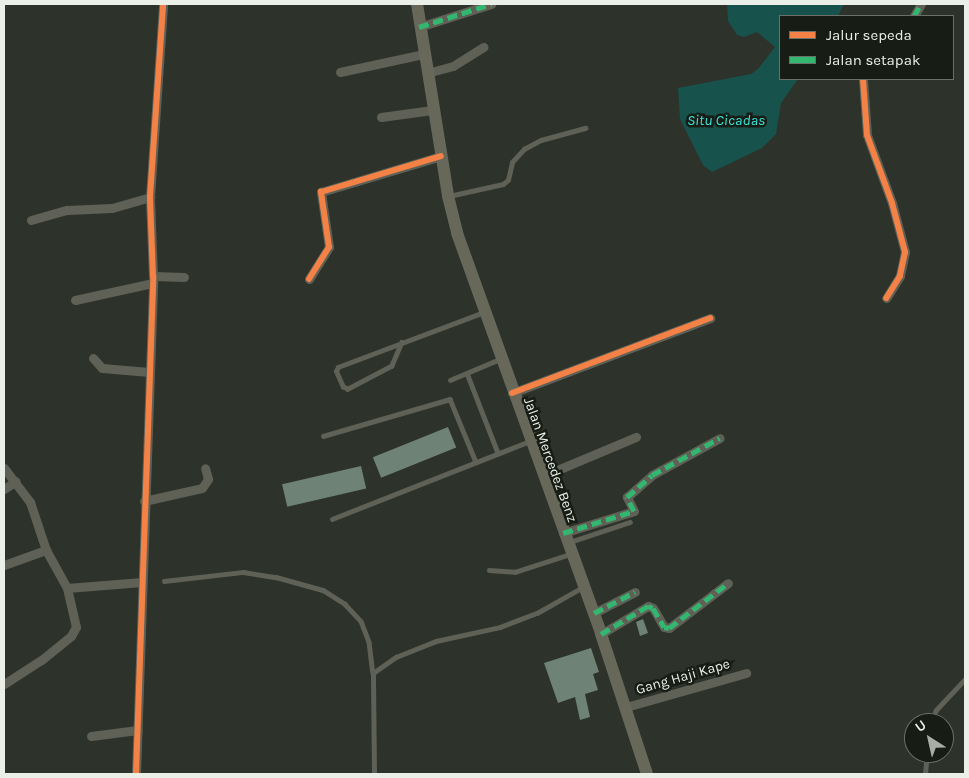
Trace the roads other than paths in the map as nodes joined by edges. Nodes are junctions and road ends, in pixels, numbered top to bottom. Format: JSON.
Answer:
{"nodes":[{"id":1,"x":162,"y":4,"type":"edge"},
{"id":2,"x":416,"y":4,"type":"edge"},
{"id":3,"x":491,"y":4,"type":"edge"},
{"id":4,"x":921,"y":4,"type":"edge"},
{"id":5,"x":915,"y":15,"type":"edge"},
{"id":6,"x":419,"y":27,"type":"junction"},
{"id":7,"x":484,"y":47,"type":"dead end"},
{"id":8,"x":424,"y":54,"type":"junction"},
{"id":9,"x":340,"y":72,"type":"dead end"},
{"id":10,"x":427,"y":73,"type":"junction"},
{"id":11,"x":863,"y":80,"type":"edge"},
{"id":12,"x":433,"y":110,"type":"junction"},
{"id":13,"x":381,"y":117,"type":"dead end"},
{"id":14,"x":585,"y":128,"type":"dead end"},
{"id":15,"x":441,"y":156,"type":"junction"},
{"id":16,"x":150,"y":196,"type":"junction"},
{"id":17,"x":448,"y":196,"type":"junction"},
{"id":18,"x":31,"y":220,"type":"dead end"},
{"id":19,"x":184,"y":277,"type":"dead end"},
{"id":20,"x":309,"y":279,"type":"dead end"},
{"id":21,"x":153,"y":280,"type":"junction"},
{"id":22,"x":886,"y":298,"type":"dead end"},
{"id":23,"x":75,"y":300,"type":"dead end"},
{"id":24,"x":484,"y":312,"type":"junction"},
{"id":25,"x":710,"y":318,"type":"dead end"},
{"id":26,"x":402,"y":342,"type":"junction"},
{"id":27,"x":93,"y":358,"type":"dead end"},
{"id":28,"x":500,"y":359,"type":"junction"},
{"id":29,"x":149,"y":372,"type":"junction"},
{"id":30,"x":467,"y":373,"type":"junction"},
{"id":31,"x":450,"y":380,"type":"dead end"},
{"id":32,"x":512,"y":393,"type":"junction"},
{"id":33,"x":323,"y":436,"type":"dead end"},
{"id":34,"x":636,"y":437,"type":"dead end"},
{"id":35,"x":720,"y":438,"type":"dead end"},
{"id":36,"x":530,"y":440,"type":"junction"},
{"id":37,"x":498,"y":453,"type":"junction"},
{"id":38,"x":476,"y":462,"type":"junction"},
{"id":39,"x":4,"y":468,"type":"edge"},
{"id":40,"x":205,"y":468,"type":"dead end"},
{"id":41,"x":543,"y":476,"type":"junction"},
{"id":42,"x":16,"y":481,"type":"junction"},
{"id":43,"x":4,"y":489,"type":"edge"},
{"id":44,"x":144,"y":501,"type":"junction"},
{"id":45,"x":332,"y":519,"type":"dead end"},
{"id":46,"x":630,"y":522,"type":"dead end"},
{"id":47,"x":567,"y":543,"type":"junction"},
{"id":48,"x":46,"y":550,"type":"junction"},
{"id":49,"x":4,"y":565,"type":"edge"},
{"id":50,"x":489,"y":570,"type":"dead end"},
{"id":51,"x":164,"y":581,"type":"dead end"},
{"id":52,"x":142,"y":582,"type":"junction"},
{"id":53,"x":728,"y":583,"type":"dead end"},
{"id":54,"x":583,"y":586,"type":"junction"},
{"id":55,"x":67,"y":588,"type":"junction"},
{"id":56,"x":635,"y":592,"type":"dead end"},
{"id":57,"x":626,"y":597,"type":"junction"},
{"id":58,"x":635,"y":612,"type":"junction"},
{"id":59,"x":594,"y":613,"type":"junction"},
{"id":60,"x":602,"y":634,"type":"junction"},
{"id":61,"x":373,"y":672,"type":"junction"},
{"id":62,"x":746,"y":673,"type":"dead end"},
{"id":63,"x":965,"y":679,"type":"edge"},
{"id":64,"x":4,"y":684,"type":"edge"},
{"id":65,"x":626,"y":707,"type":"junction"},
{"id":66,"x":935,"y":713,"type":"edge"},
{"id":67,"x":138,"y":730,"type":"junction"},
{"id":68,"x":91,"y":736,"type":"dead end"},
{"id":69,"x":136,"y":774,"type":"edge"},
{"id":70,"x":374,"y":774,"type":"edge"},
{"id":71,"x":647,"y":774,"type":"edge"}],
"edges":[{"from":1,"to":16,"type":"street"},
{"from":2,"to":6,"type":"main road","name":"Jalan Mercedez Benz"},
{"from":3,"to":6,"type":"street"},
{"from":4,"to":5,"type":"street"},
{"from":6,"to":8,"type":"main road","name":"Jalan Mercedez Benz"},
{"from":7,"to":10,"type":"street"},
{"from":8,"to":9,"type":"street"},
{"from":8,"to":10,"type":"main road","name":"Jalan Mercedez Benz"},
{"from":10,"to":12,"type":"main road","name":"Jalan Mercedez Benz"},
{"from":11,"to":22,"type":"street"},
{"from":12,"to":13,"type":"street"},
{"from":12,"to":15,"type":"main road","name":"Jalan Mercedez Benz"},
{"from":14,"to":17,"type":"lane"},
{"from":15,"to":17,"type":"main road","name":"Jalan Mercedez Benz"},
{"from":15,"to":20,"type":"street"},
{"from":16,"to":18,"type":"street"},
{"from":16,"to":21,"type":"street"},
{"from":17,"to":24,"type":"main road","name":"Jalan Mercedez Benz"},
{"from":19,"to":21,"type":"street"},
{"from":21,"to":23,"type":"street"},
{"from":21,"to":29,"type":"street"},
{"from":24,"to":26,"type":"lane"},
{"from":24,"to":28,"type":"main road","name":"Jalan Mercedez Benz"},
{"from":25,"to":32,"type":"street"},
{"from":26,"to":26,"type":"lane"},
{"from":27,"to":29,"type":"street"},
{"from":28,"to":30,"type":"lane"},
{"from":28,"to":32,"type":"main road","name":"Jalan Mercedez Benz"},
{"from":29,"to":44,"type":"street"},
{"from":30,"to":31,"type":"lane"},
{"from":30,"to":37,"type":"lane"},
{"from":32,"to":36,"type":"main road","name":"Jalan Mercedez Benz"},
{"from":33,"to":38,"type":"lane"},
{"from":34,"to":41,"type":"street"},
{"from":35,"to":47,"type":"street"},
{"from":36,"to":37,"type":"lane"},
{"from":36,"to":41,"type":"main road","name":"Jalan Mercedez Benz"},
{"from":37,"to":38,"type":"lane"},
{"from":38,"to":45,"type":"lane"},
{"from":39,"to":42,"type":"street"},
{"from":40,"to":44,"type":"street"},
{"from":41,"to":47,"type":"main road","name":"Jalan Mercedez Benz"},
{"from":42,"to":43,"type":"street"},
{"from":42,"to":48,"type":"street"},
{"from":44,"to":52,"type":"street"},
{"from":46,"to":47,"type":"lane"},
{"from":47,"to":50,"type":"lane"},
{"from":47,"to":54,"type":"main road","name":"Jalan Mercedez Benz"},
{"from":48,"to":49,"type":"street"},
{"from":48,"to":55,"type":"street"},
{"from":51,"to":61,"type":"lane"},
{"from":52,"to":55,"type":"street"},
{"from":52,"to":67,"type":"street"},
{"from":53,"to":58,"type":"street"},
{"from":54,"to":59,"type":"main road","name":"Jalan Mercedez Benz"},
{"from":54,"to":61,"type":"lane"},
{"from":55,"to":64,"type":"street"},
{"from":56,"to":57,"type":"street"},
{"from":57,"to":58,"type":"street"},
{"from":57,"to":59,"type":"street"},
{"from":58,"to":60,"type":"street"},
{"from":59,"to":60,"type":"main road","name":"Jalan Mercedez Benz"},
{"from":60,"to":65,"type":"main road","name":"Jalan Mercedez Benz"},
{"from":61,"to":70,"type":"lane"},
{"from":62,"to":65,"type":"street","name":"Gang Haji Kape"},
{"from":63,"to":66,"type":"lane"},
{"from":65,"to":71,"type":"main road","name":"Jalan Mercedez Benz"},
{"from":67,"to":68,"type":"street"},
{"from":67,"to":69,"type":"street"}]}
